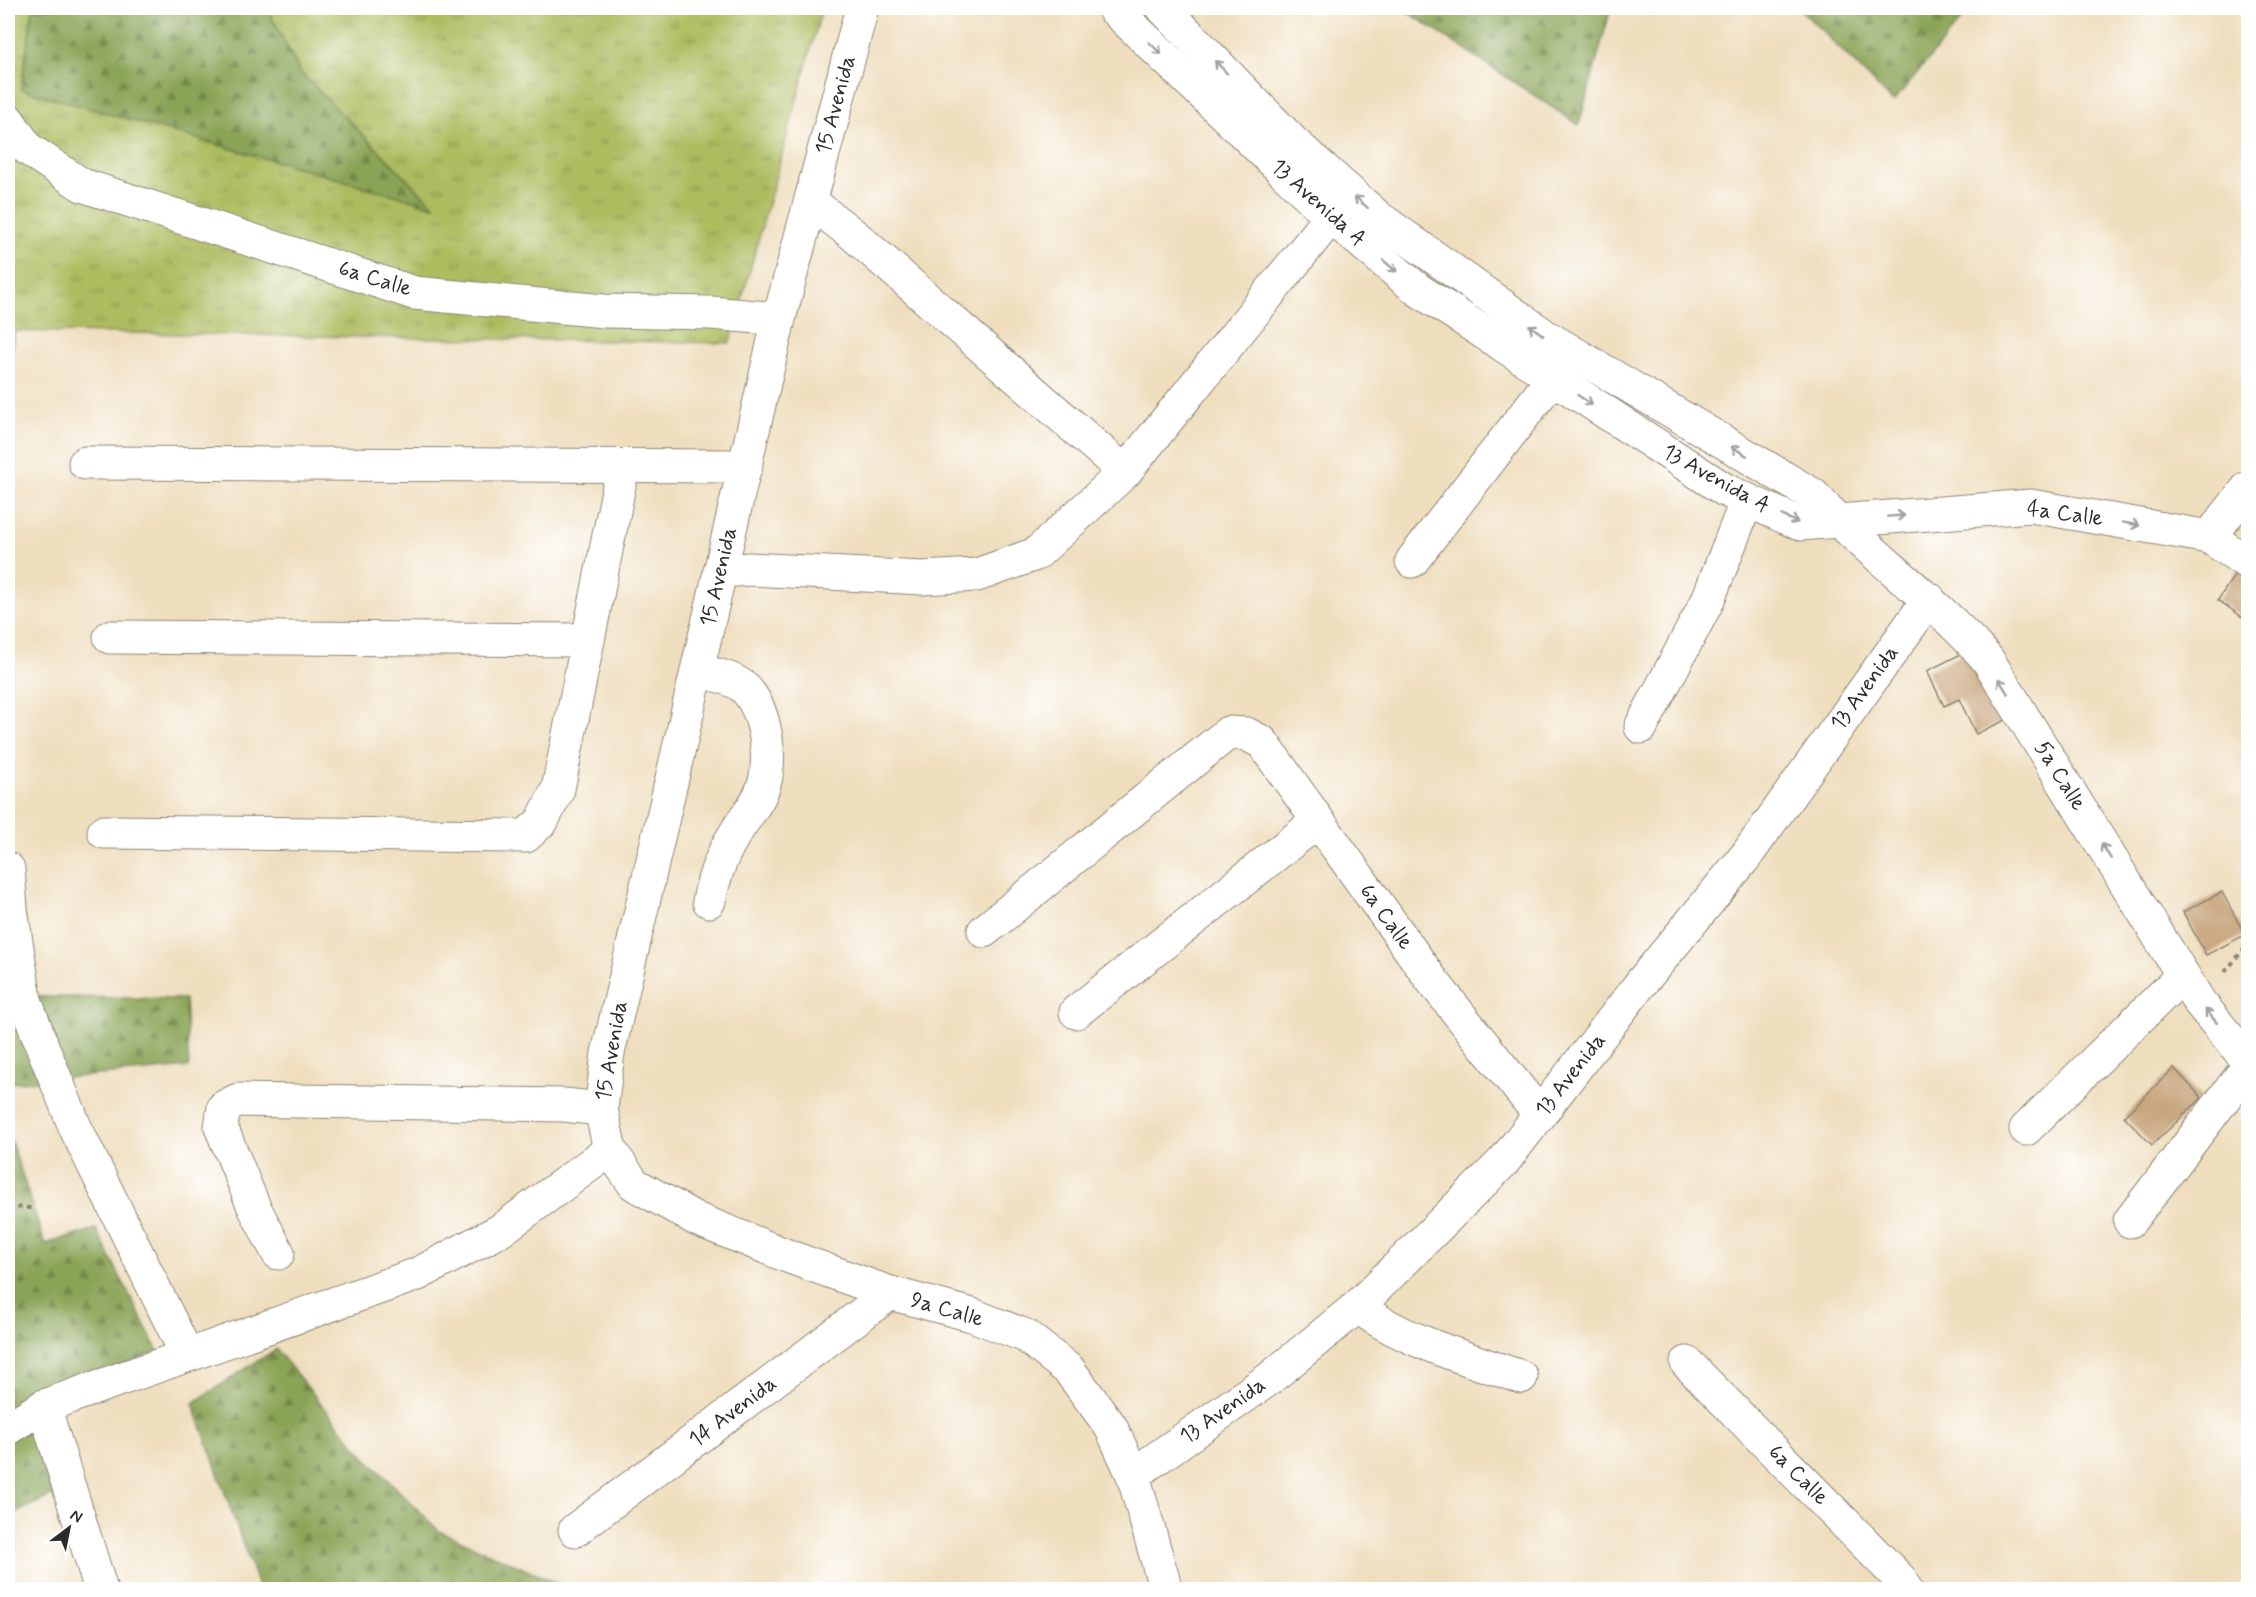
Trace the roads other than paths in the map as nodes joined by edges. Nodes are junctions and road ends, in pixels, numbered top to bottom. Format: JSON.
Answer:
{"nodes":[{"id":1,"x":862,"y":8,"type":"edge"},
{"id":2,"x":1113,"y":8,"type":"edge"},
{"id":3,"x":1163,"y":8,"type":"edge"},
{"id":4,"x":8,"y":120,"type":"edge"},
{"id":5,"x":811,"y":202,"type":"junction"},
{"id":6,"x":1331,"y":216,"type":"junction"},
{"id":7,"x":779,"y":319,"type":"junction"},
{"id":8,"x":1552,"y":379,"type":"junction"},
{"id":9,"x":85,"y":463,"type":"dead end"},
{"id":10,"x":623,"y":466,"type":"junction"},
{"id":11,"x":746,"y":466,"type":"junction"},
{"id":12,"x":1125,"y":472,"type":"junction"},
{"id":13,"x":2248,"y":488,"type":"edge"},
{"id":14,"x":1747,"y":500,"type":"junction"},
{"id":15,"x":1838,"y":521,"type":"junction"},
{"id":16,"x":2209,"y":537,"type":"junction"},
{"id":17,"x":1412,"y":561,"type":"dead end"},
{"id":18,"x":2248,"y":563,"type":"edge"},
{"id":19,"x":720,"y":571,"type":"junction"},
{"id":20,"x":1929,"y":599,"type":"junction"},
{"id":21,"x":110,"y":637,"type":"dead end"},
{"id":22,"x":588,"y":640,"type":"junction"},
{"id":23,"x":699,"y":671,"type":"junction"},
{"id":24,"x":1641,"y":728,"type":"dead end"},
{"id":25,"x":1317,"y":822,"type":"junction"},
{"id":26,"x":104,"y":832,"type":"dead end"},
{"id":27,"x":8,"y":869,"type":"edge"},
{"id":28,"x":709,"y":901,"type":"dead end"},
{"id":29,"x":984,"y":930,"type":"dead end"},
{"id":30,"x":2183,"y":975,"type":"junction"},
{"id":31,"x":1076,"y":1012,"type":"dead end"},
{"id":32,"x":2248,"y":1060,"type":"edge"},
{"id":33,"x":2248,"y":1067,"type":"edge"},
{"id":34,"x":601,"y":1109,"type":"junction"},
{"id":35,"x":1540,"y":1115,"type":"junction"},
{"id":36,"x":2026,"y":1129,"type":"dead end"},
{"id":37,"x":610,"y":1150,"type":"junction"},
{"id":38,"x":2130,"y":1221,"type":"dead end"},
{"id":39,"x":278,"y":1253,"type":"dead end"},
{"id":40,"x":890,"y":1293,"type":"junction"},
{"id":41,"x":1358,"y":1306,"type":"junction"},
{"id":42,"x":186,"y":1353,"type":"junction"},
{"id":43,"x":1687,"y":1363,"type":"dead end"},
{"id":44,"x":1521,"y":1377,"type":"dead end"},
{"id":45,"x":44,"y":1406,"type":"junction"},
{"id":46,"x":8,"y":1428,"type":"edge"},
{"id":47,"x":1133,"y":1475,"type":"junction"},
{"id":48,"x":575,"y":1530,"type":"dead end"},
{"id":49,"x":101,"y":1590,"type":"edge"},
{"id":50,"x":1166,"y":1590,"type":"edge"},
{"id":51,"x":1906,"y":1590,"type":"edge"}],
"edges":[{"from":1,"to":5,"type":"street","name":"15 Avenida"},
{"from":2,"to":6,"type":"street","name":"13 Avenida A","one_way":true},
{"from":15,"to":3,"type":"street","name":"13 Avenida A","one_way":true},
{"from":4,"to":7,"type":"street","name":"6a Calle"},
{"from":5,"to":7,"type":"street","name":"15 Avenida"},
{"from":5,"to":12,"type":"street"},
{"from":6,"to":8,"type":"street","name":"13 Avenida A","one_way":true},
{"from":6,"to":12,"type":"street"},
{"from":7,"to":11,"type":"street","name":"15 Avenida"},
{"from":8,"to":14,"type":"street","name":"13 Avenida A","one_way":true},
{"from":8,"to":17,"type":"street"},
{"from":9,"to":10,"type":"street"},
{"from":10,"to":11,"type":"street"},
{"from":10,"to":22,"type":"street"},
{"from":11,"to":19,"type":"street","name":"15 Avenida"},
{"from":12,"to":19,"type":"street"},
{"from":13,"to":16,"type":"street"},
{"from":14,"to":15,"type":"street","name":"13 Avenida A","one_way":true},
{"from":14,"to":24,"type":"street"},
{"from":15,"to":16,"type":"street","name":"4a Calle","one_way":true},
{"from":15,"to":20,"type":"street","name":"5a Calle"},
{"from":16,"to":18,"type":"street","name":"4a Calle"},
{"from":19,"to":23,"type":"street","name":"15 Avenida"},
{"from":30,"to":20,"type":"street","name":"5a Calle","one_way":true},
{"from":20,"to":35,"type":"street","name":"13 Avenida"},
{"from":21,"to":22,"type":"street"},
{"from":22,"to":26,"type":"street"},
{"from":23,"to":28,"type":"street"},
{"from":23,"to":34,"type":"street","name":"15 Avenida"},
{"from":25,"to":29,"type":"street","name":"6a Calle"},
{"from":25,"to":31,"type":"street"},
{"from":25,"to":35,"type":"street","name":"6a Calle"},
{"from":27,"to":42,"type":"street"},
{"from":32,"to":30,"type":"street","name":"5a Calle","one_way":true},
{"from":30,"to":36,"type":"street"},
{"from":33,"to":38,"type":"street"},
{"from":34,"to":37,"type":"street","name":"15 Avenida"},
{"from":34,"to":39,"type":"street"},
{"from":35,"to":41,"type":"street","name":"13 Avenida"},
{"from":37,"to":40,"type":"street","name":"9a Calle"},
{"from":37,"to":42,"type":"street"},
{"from":40,"to":47,"type":"street","name":"9a Calle"},
{"from":40,"to":48,"type":"street","name":"14 Avenida"},
{"from":41,"to":44,"type":"street"},
{"from":41,"to":47,"type":"street","name":"13 Avenida"},
{"from":42,"to":45,"type":"street"},
{"from":43,"to":51,"type":"street","name":"6a Calle"},
{"from":45,"to":46,"type":"street"},
{"from":45,"to":49,"type":"street"},
{"from":47,"to":50,"type":"street","name":"9a Calle"}]}
